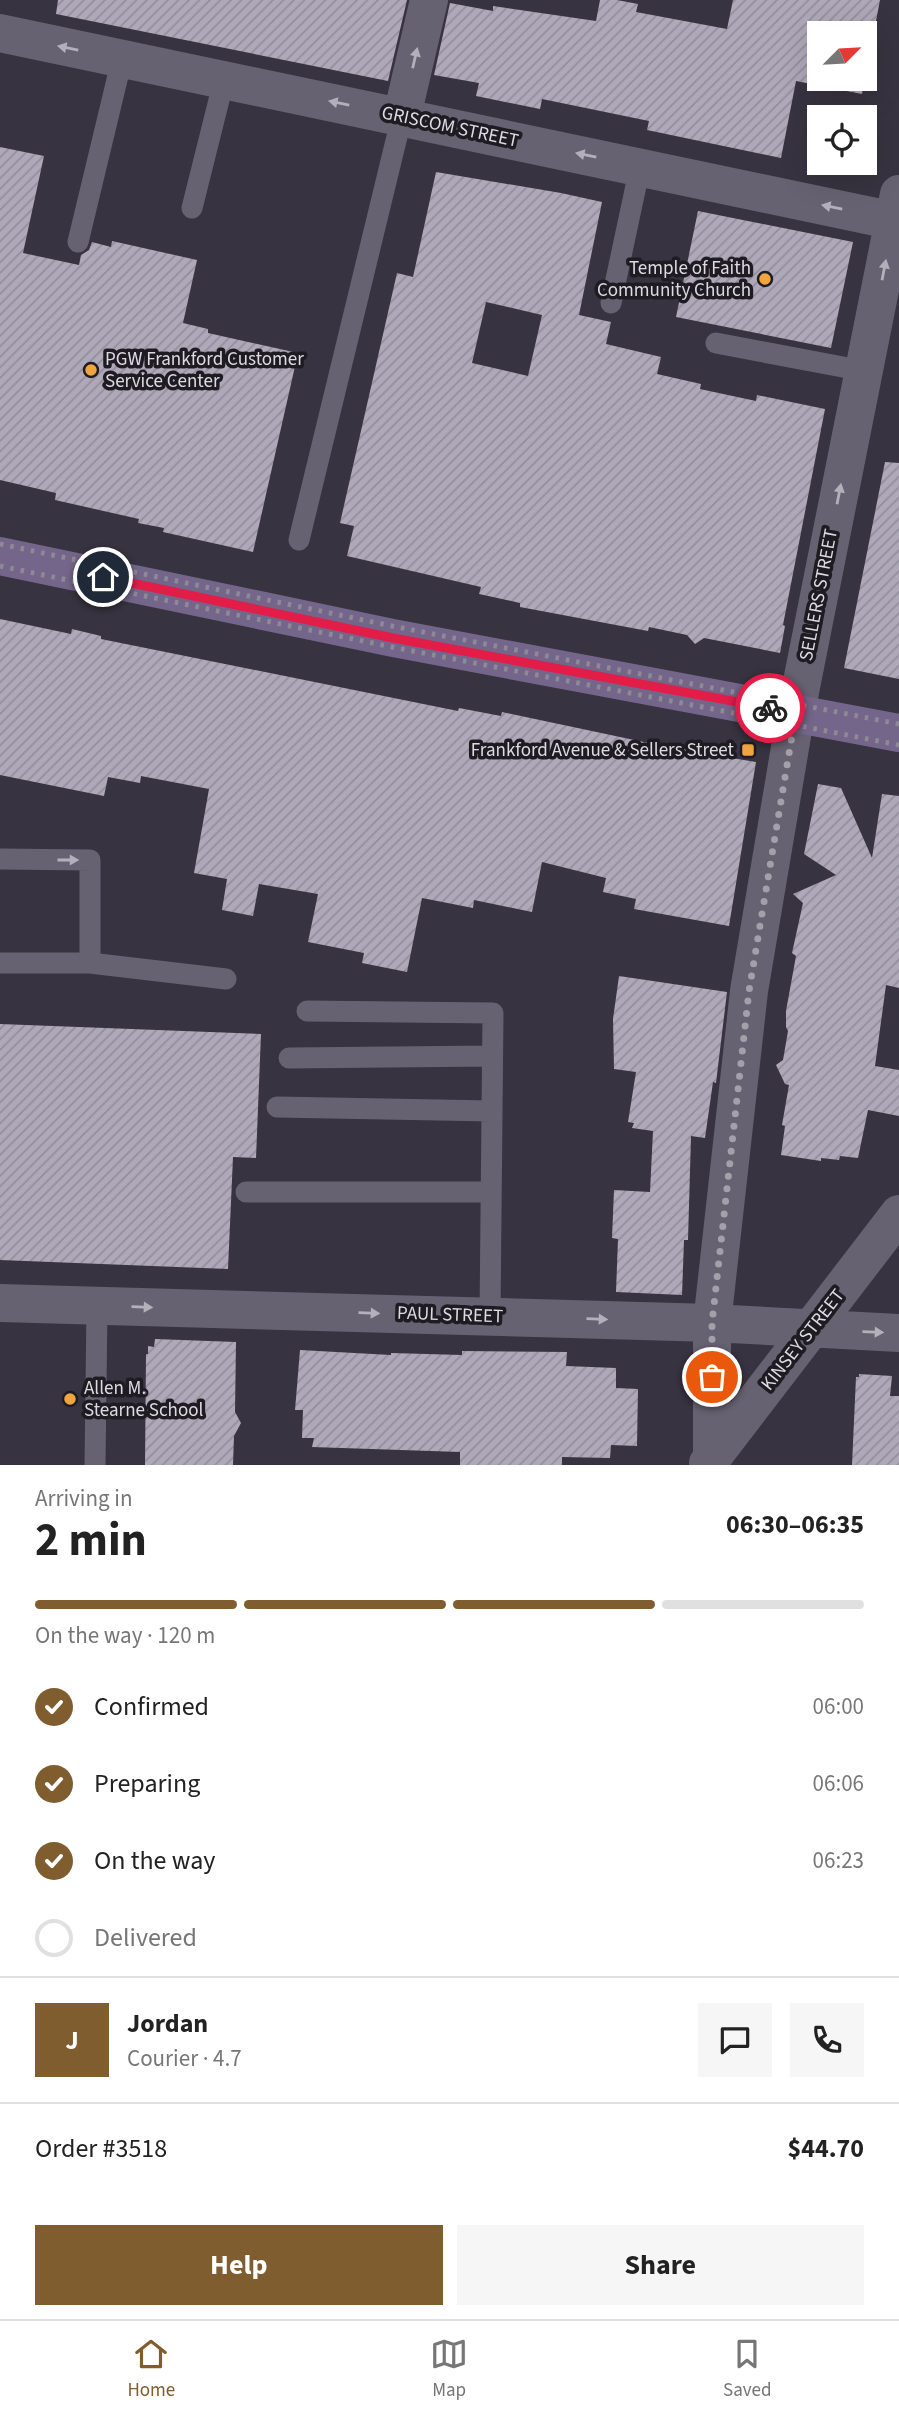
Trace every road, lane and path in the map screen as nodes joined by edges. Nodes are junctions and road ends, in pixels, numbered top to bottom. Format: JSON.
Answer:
{"nodes":[{"id":1,"x":429,"y":0,"type":"edge"},
{"id":2,"x":0,"y":33,"type":"edge"},
{"id":3,"x":122,"y":59,"type":"junction"},
{"id":4,"x":224,"y":80,"type":"junction"},
{"id":5,"x":402,"y":116,"type":"junction"},
{"id":6,"x":640,"y":167,"type":"junction"},
{"id":7,"x":192,"y":208,"type":"dead end"},
{"id":8,"x":897,"y":212,"type":"edge"},
{"id":9,"x":78,"y":242,"type":"dead end"},
{"id":10,"x":611,"y":303,"type":"dead end"},
{"id":11,"x":716,"y":343,"type":"dead end"},
{"id":12,"x":864,"y":371,"type":"junction"},
{"id":13,"x":299,"y":540,"type":"dead end"},
{"id":14,"x":0,"y":556,"type":"edge"},
{"id":15,"x":796,"y":712,"type":"junction"},
{"id":16,"x":899,"y":733,"type":"edge"},
{"id":17,"x":0,"y":859,"type":"edge"},
{"id":18,"x":0,"y":963,"type":"edge"},
{"id":19,"x":90,"y":963,"type":"junction"},
{"id":20,"x":226,"y":979,"type":"dead end"},
{"id":21,"x":307,"y":1011,"type":"dead end"},
{"id":22,"x":492,"y":1056,"type":"junction"},
{"id":23,"x":289,"y":1058,"type":"dead end"},
{"id":24,"x":277,"y":1107,"type":"dead end"},
{"id":25,"x":492,"y":1111,"type":"junction"},
{"id":26,"x":246,"y":1192,"type":"dead end"},
{"id":27,"x":491,"y":1192,"type":"junction"},
{"id":28,"x":899,"y":1214,"type":"edge"},
{"id":29,"x":0,"y":1303,"type":"edge"},
{"id":30,"x":97,"y":1306,"type":"junction"},
{"id":31,"x":490,"y":1317,"type":"junction"},
{"id":32,"x":712,"y":1323,"type":"junction"},
{"id":33,"x":810,"y":1330,"type":"junction"},
{"id":34,"x":899,"y":1334,"type":"edge"},
{"id":35,"x":709,"y":1462,"type":"edge"},
{"id":36,"x":95,"y":1465,"type":"edge"}],
"edges":[{"from":5,"to":1,"type":"street","one_way":true},
{"from":3,"to":2,"type":"street","name":"GRISCOM STREET","one_way":true},
{"from":3,"to":4,"type":"street","name":"GRISCOM STREET"},
{"from":3,"to":9,"type":"lane"},
{"from":5,"to":4,"type":"street","name":"GRISCOM STREET","one_way":true},
{"from":4,"to":7,"type":"lane"},
{"from":6,"to":5,"type":"street","name":"GRISCOM STREET","one_way":true},
{"from":5,"to":13,"type":"lane"},
{"from":8,"to":6,"type":"street","name":"GRISCOM STREET","one_way":true},
{"from":6,"to":10,"type":"lane"},
{"from":12,"to":8,"type":"street","name":"SELLERS STREET","one_way":true},
{"from":11,"to":12,"type":"lane"},
{"from":15,"to":12,"type":"street","name":"SELLERS STREET","one_way":true},
{"from":14,"to":15,"type":"main road"},
{"from":15,"to":16,"type":"main road"},
{"from":15,"to":32,"type":"street","name":"SELLERS STREET"},
{"from":17,"to":19,"type":"lane","one_way":true},
{"from":18,"to":19,"type":"lane"},
{"from":19,"to":20,"type":"lane"},
{"from":21,"to":22,"type":"lane"},
{"from":22,"to":23,"type":"lane"},
{"from":22,"to":25,"type":"lane"},
{"from":24,"to":25,"type":"lane"},
{"from":25,"to":27,"type":"lane"},
{"from":26,"to":27,"type":"lane"},
{"from":27,"to":31,"type":"lane"},
{"from":28,"to":33,"type":"street","name":"KINSEY STREET"},
{"from":29,"to":30,"type":"street","name":"PAUL STREET"},
{"from":30,"to":31,"type":"street","name":"PAUL STREET","one_way":true},
{"from":30,"to":36,"type":"lane"},
{"from":31,"to":32,"type":"street","name":"PAUL STREET","one_way":true},
{"from":32,"to":33,"type":"street","name":"PAUL STREET"},
{"from":32,"to":35,"type":"street","name":"SELLERS STREET"},
{"from":33,"to":34,"type":"street","name":"PAUL STREET","one_way":true},
{"from":33,"to":35,"type":"street","name":"KINSEY STREET"}]}
